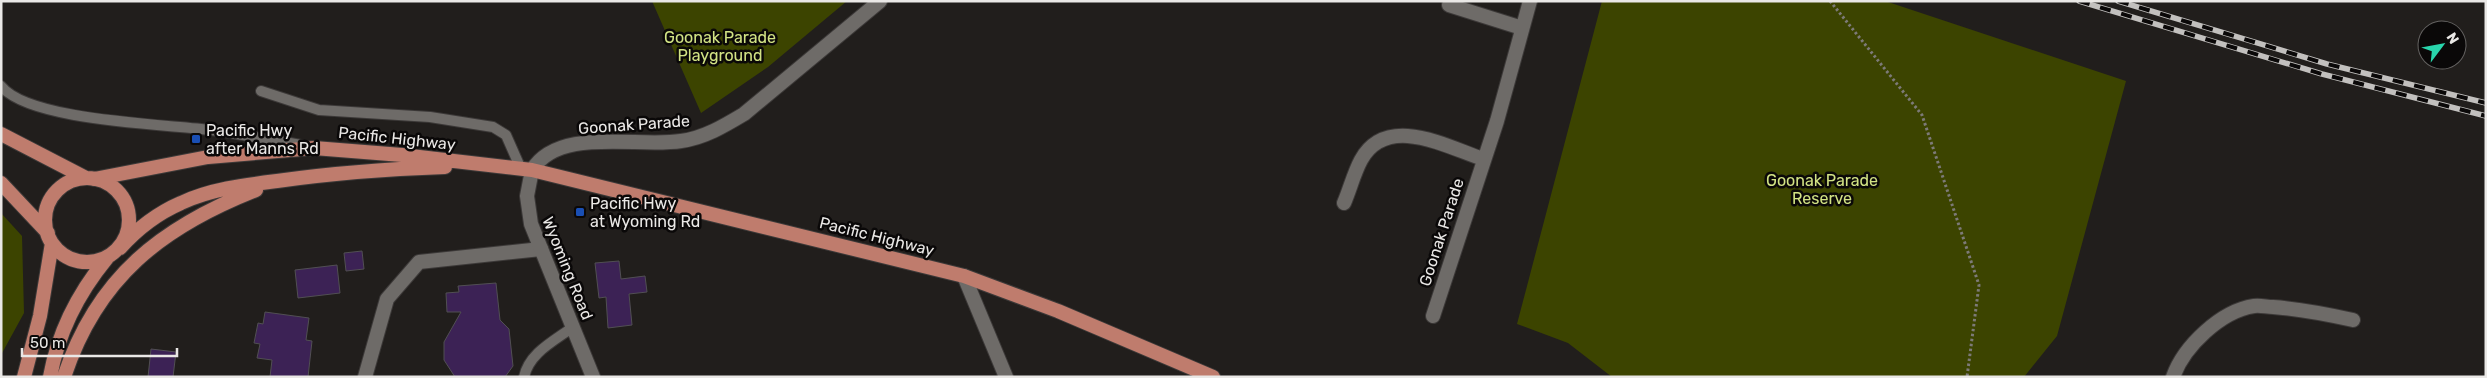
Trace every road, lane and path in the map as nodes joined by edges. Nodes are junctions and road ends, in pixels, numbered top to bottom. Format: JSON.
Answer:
{"nodes":[{"id":1,"x":880,"y":1,"type":"edge"},
{"id":2,"x":1530,"y":1,"type":"edge"},
{"id":3,"x":1830,"y":1,"type":"edge"},
{"id":4,"x":1449,"y":5,"type":"dead end"},
{"id":5,"x":1522,"y":28,"type":"junction"},
{"id":6,"x":1,"y":86,"type":"edge"},
{"id":7,"x":261,"y":91,"type":"dead end"},
{"id":8,"x":1,"y":134,"type":"edge"},
{"id":9,"x":314,"y":148,"type":"junction"},
{"id":10,"x":1483,"y":159,"type":"junction"},
{"id":11,"x":488,"y":166,"type":"junction"},
{"id":12,"x":526,"y":170,"type":"junction"},
{"id":13,"x":90,"y":178,"type":"junction"},
{"id":14,"x":288,"y":179,"type":"junction"},
{"id":15,"x":1,"y":183,"type":"edge"},
{"id":16,"x":1344,"y":203,"type":"dead end"},
{"id":17,"x":50,"y":238,"type":"junction"},
{"id":18,"x":120,"y":248,"type":"junction"},
{"id":19,"x":541,"y":249,"type":"junction"},
{"id":20,"x":108,"y":257,"type":"junction"},
{"id":21,"x":964,"y":276,"type":"junction"},
{"id":22,"x":1433,"y":316,"type":"dead end"},
{"id":23,"x":2352,"y":320,"type":"dead end"},
{"id":24,"x":573,"y":327,"type":"junction"},
{"id":25,"x":24,"y":377,"type":"edge"},
{"id":26,"x":50,"y":377,"type":"edge"},
{"id":27,"x":64,"y":377,"type":"edge"},
{"id":28,"x":365,"y":377,"type":"edge"},
{"id":29,"x":524,"y":377,"type":"edge"},
{"id":30,"x":593,"y":377,"type":"edge"},
{"id":31,"x":1006,"y":377,"type":"edge"},
{"id":32,"x":1213,"y":377,"type":"edge"},
{"id":33,"x":1967,"y":377,"type":"edge"},
{"id":34,"x":2173,"y":377,"type":"edge"}],
"edges":[{"from":1,"to":12,"type":"street","name":"Goonak Parade"},
{"from":2,"to":5,"type":"street","name":"Goonak Parade"},
{"from":3,"to":33,"type":"path"},
{"from":4,"to":5,"type":"street"},
{"from":5,"to":10,"type":"street","name":"Goonak Parade"},
{"from":6,"to":9,"type":"lane"},
{"from":7,"to":12,"type":"lane","name":"Pacific Highway"},
{"from":8,"to":13,"type":"main road"},
{"from":9,"to":11,"type":"main road","name":"Pacific Highway"},
{"from":9,"to":13,"type":"main road","name":"Pacific Highway"},
{"from":10,"to":16,"type":"street"},
{"from":10,"to":22,"type":"street","name":"Goonak Parade"},
{"from":11,"to":12,"type":"main road","name":"Pacific Highway"},
{"from":11,"to":14,"type":"main road","name":"Pacific Highway"},
{"from":12,"to":19,"type":"street","name":"Wyoming Road"},
{"from":12,"to":21,"type":"main road","name":"Pacific Highway"},
{"from":13,"to":17,"type":"main road"},
{"from":13,"to":18,"type":"main road"},
{"from":14,"to":18,"type":"main road","name":"Pacific Highway"},
{"from":14,"to":27,"type":"main road"},
{"from":15,"to":17,"type":"main road"},
{"from":17,"to":20,"type":"main road"},
{"from":17,"to":25,"type":"main road"},
{"from":18,"to":20,"type":"main road"},
{"from":19,"to":24,"type":"street","name":"Wyoming Road"},
{"from":19,"to":28,"type":"street"},
{"from":20,"to":26,"type":"main road"},
{"from":21,"to":31,"type":"street"},
{"from":21,"to":32,"type":"main road","name":"Pacific Highway"},
{"from":23,"to":34,"type":"street"},
{"from":24,"to":29,"type":"lane"},
{"from":24,"to":30,"type":"street","name":"Wyoming Road"}]}
